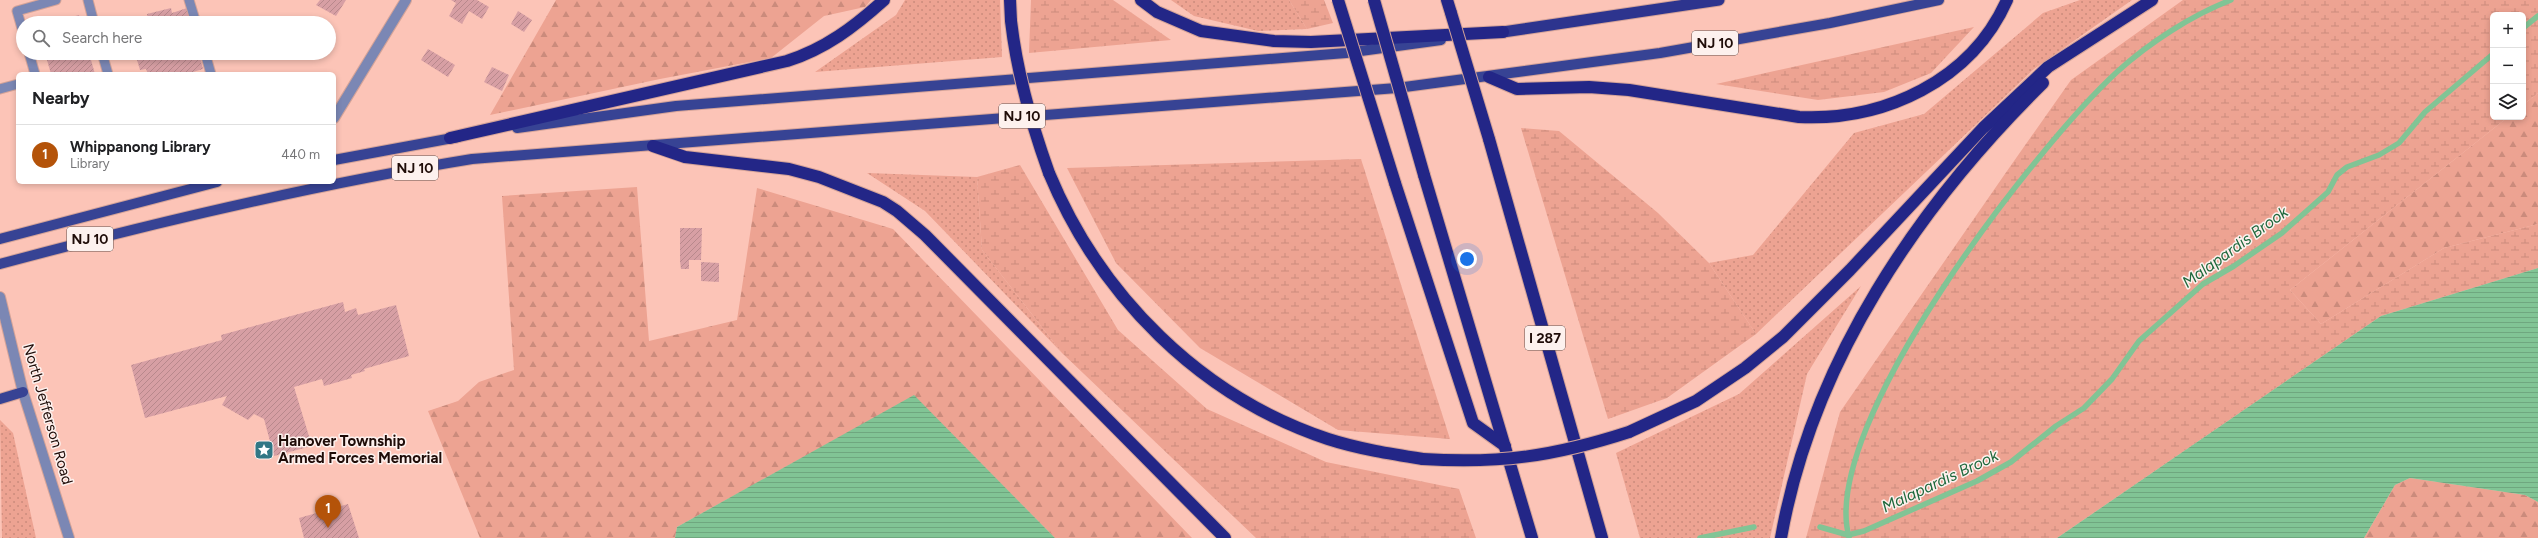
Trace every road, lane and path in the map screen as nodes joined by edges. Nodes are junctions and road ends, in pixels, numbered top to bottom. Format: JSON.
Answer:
{"nodes":[{"id":1,"x":56,"y":0,"type":"edge"},
{"id":2,"x":89,"y":0,"type":"edge"},
{"id":3,"x":189,"y":0,"type":"edge"},
{"id":4,"x":406,"y":0,"type":"edge"},
{"id":5,"x":879,"y":0,"type":"edge"},
{"id":6,"x":884,"y":0,"type":"edge"},
{"id":7,"x":1010,"y":0,"type":"edge"},
{"id":8,"x":1141,"y":0,"type":"edge"},
{"id":9,"x":1338,"y":0,"type":"edge"},
{"id":10,"x":1374,"y":0,"type":"edge"},
{"id":11,"x":1449,"y":0,"type":"edge"},
{"id":12,"x":1719,"y":0,"type":"edge"},
{"id":13,"x":1939,"y":0,"type":"edge"},
{"id":14,"x":2006,"y":0,"type":"edge"},
{"id":15,"x":2152,"y":0,"type":"edge"},
{"id":16,"x":1706,"y":1,"type":"edge"},
{"id":17,"x":18,"y":16,"type":"edge"},
{"id":18,"x":92,"y":16,"type":"edge"},
{"id":19,"x":194,"y":16,"type":"edge"},
{"id":20,"x":866,"y":16,"type":"junction"},
{"id":21,"x":1503,"y":32,"type":"junction"},
{"id":22,"x":2091,"y":39,"type":"junction"},
{"id":23,"x":31,"y":60,"type":"edge"},
{"id":24,"x":104,"y":60,"type":"edge"},
{"id":25,"x":207,"y":60,"type":"edge"},
{"id":26,"x":34,"y":72,"type":"edge"},
{"id":27,"x":107,"y":72,"type":"edge"},
{"id":28,"x":210,"y":72,"type":"edge"},
{"id":29,"x":1489,"y":77,"type":"junction"},
{"id":30,"x":16,"y":85,"type":"edge"},
{"id":31,"x":0,"y":89,"type":"edge"},
{"id":32,"x":336,"y":115,"type":"edge"},
{"id":33,"x":450,"y":138,"type":"junction"},
{"id":34,"x":653,"y":146,"type":"junction"},
{"id":35,"x":336,"y":160,"type":"edge"},
{"id":36,"x":198,"y":184,"type":"edge"},
{"id":37,"x":0,"y":239,"type":"edge"},
{"id":38,"x":0,"y":264,"type":"edge"},
{"id":39,"x":0,"y":297,"type":"edge"},
{"id":40,"x":23,"y":392,"type":"junction"},
{"id":41,"x":0,"y":399,"type":"edge"},
{"id":42,"x":1506,"y":446,"type":"junction"},
{"id":43,"x":69,"y":538,"type":"edge"},
{"id":44,"x":1226,"y":538,"type":"edge"},
{"id":45,"x":1532,"y":538,"type":"edge"},
{"id":46,"x":1602,"y":538,"type":"edge"},
{"id":47,"x":1782,"y":538,"type":"edge"}],
"edges":[{"from":1,"to":17,"type":"lane"},
{"from":2,"to":18,"type":"lane"},
{"from":3,"to":19,"type":"lane"},
{"from":4,"to":32,"type":"street"},
{"from":5,"to":20,"type":"highway"},
{"from":6,"to":20,"type":"highway"},
{"from":7,"to":22,"type":"highway","bridge":true},
{"from":8,"to":21,"type":"highway"},
{"from":9,"to":42,"type":"highway","bridge":true},
{"from":10,"to":42,"type":"highway","bridge":true},
{"from":11,"to":46,"type":"highway","number":"I 287","bridge":true},
{"from":12,"to":16,"type":"highway","number":"NJ 10"},
{"from":13,"to":29,"type":"main road","number":"NJ 10"},
{"from":14,"to":29,"type":"highway"},
{"from":15,"to":22,"type":"highway"},
{"from":16,"to":21,"type":"highway","number":"NJ 10"},
{"from":20,"to":33,"type":"highway"},
{"from":21,"to":33,"type":"main road","number":"NJ 10"},
{"from":22,"to":47,"type":"highway"},
{"from":23,"to":26,"type":"lane"},
{"from":24,"to":27,"type":"lane"},
{"from":25,"to":28,"type":"lane"},
{"from":29,"to":34,"type":"main road","number":"NJ 10"},
{"from":30,"to":31,"type":"lane"},
{"from":33,"to":35,"type":"main road","number":"NJ 10"},
{"from":34,"to":38,"type":"main road","number":"NJ 10"},
{"from":34,"to":44,"type":"highway"},
{"from":36,"to":37,"type":"main road","number":"NJ 10"},
{"from":39,"to":40,"type":"street","name":"North Jefferson Road"},
{"from":40,"to":41,"type":"main road"},
{"from":40,"to":43,"type":"street","name":"North Jefferson Road"},
{"from":42,"to":45,"type":"highway"}]}
